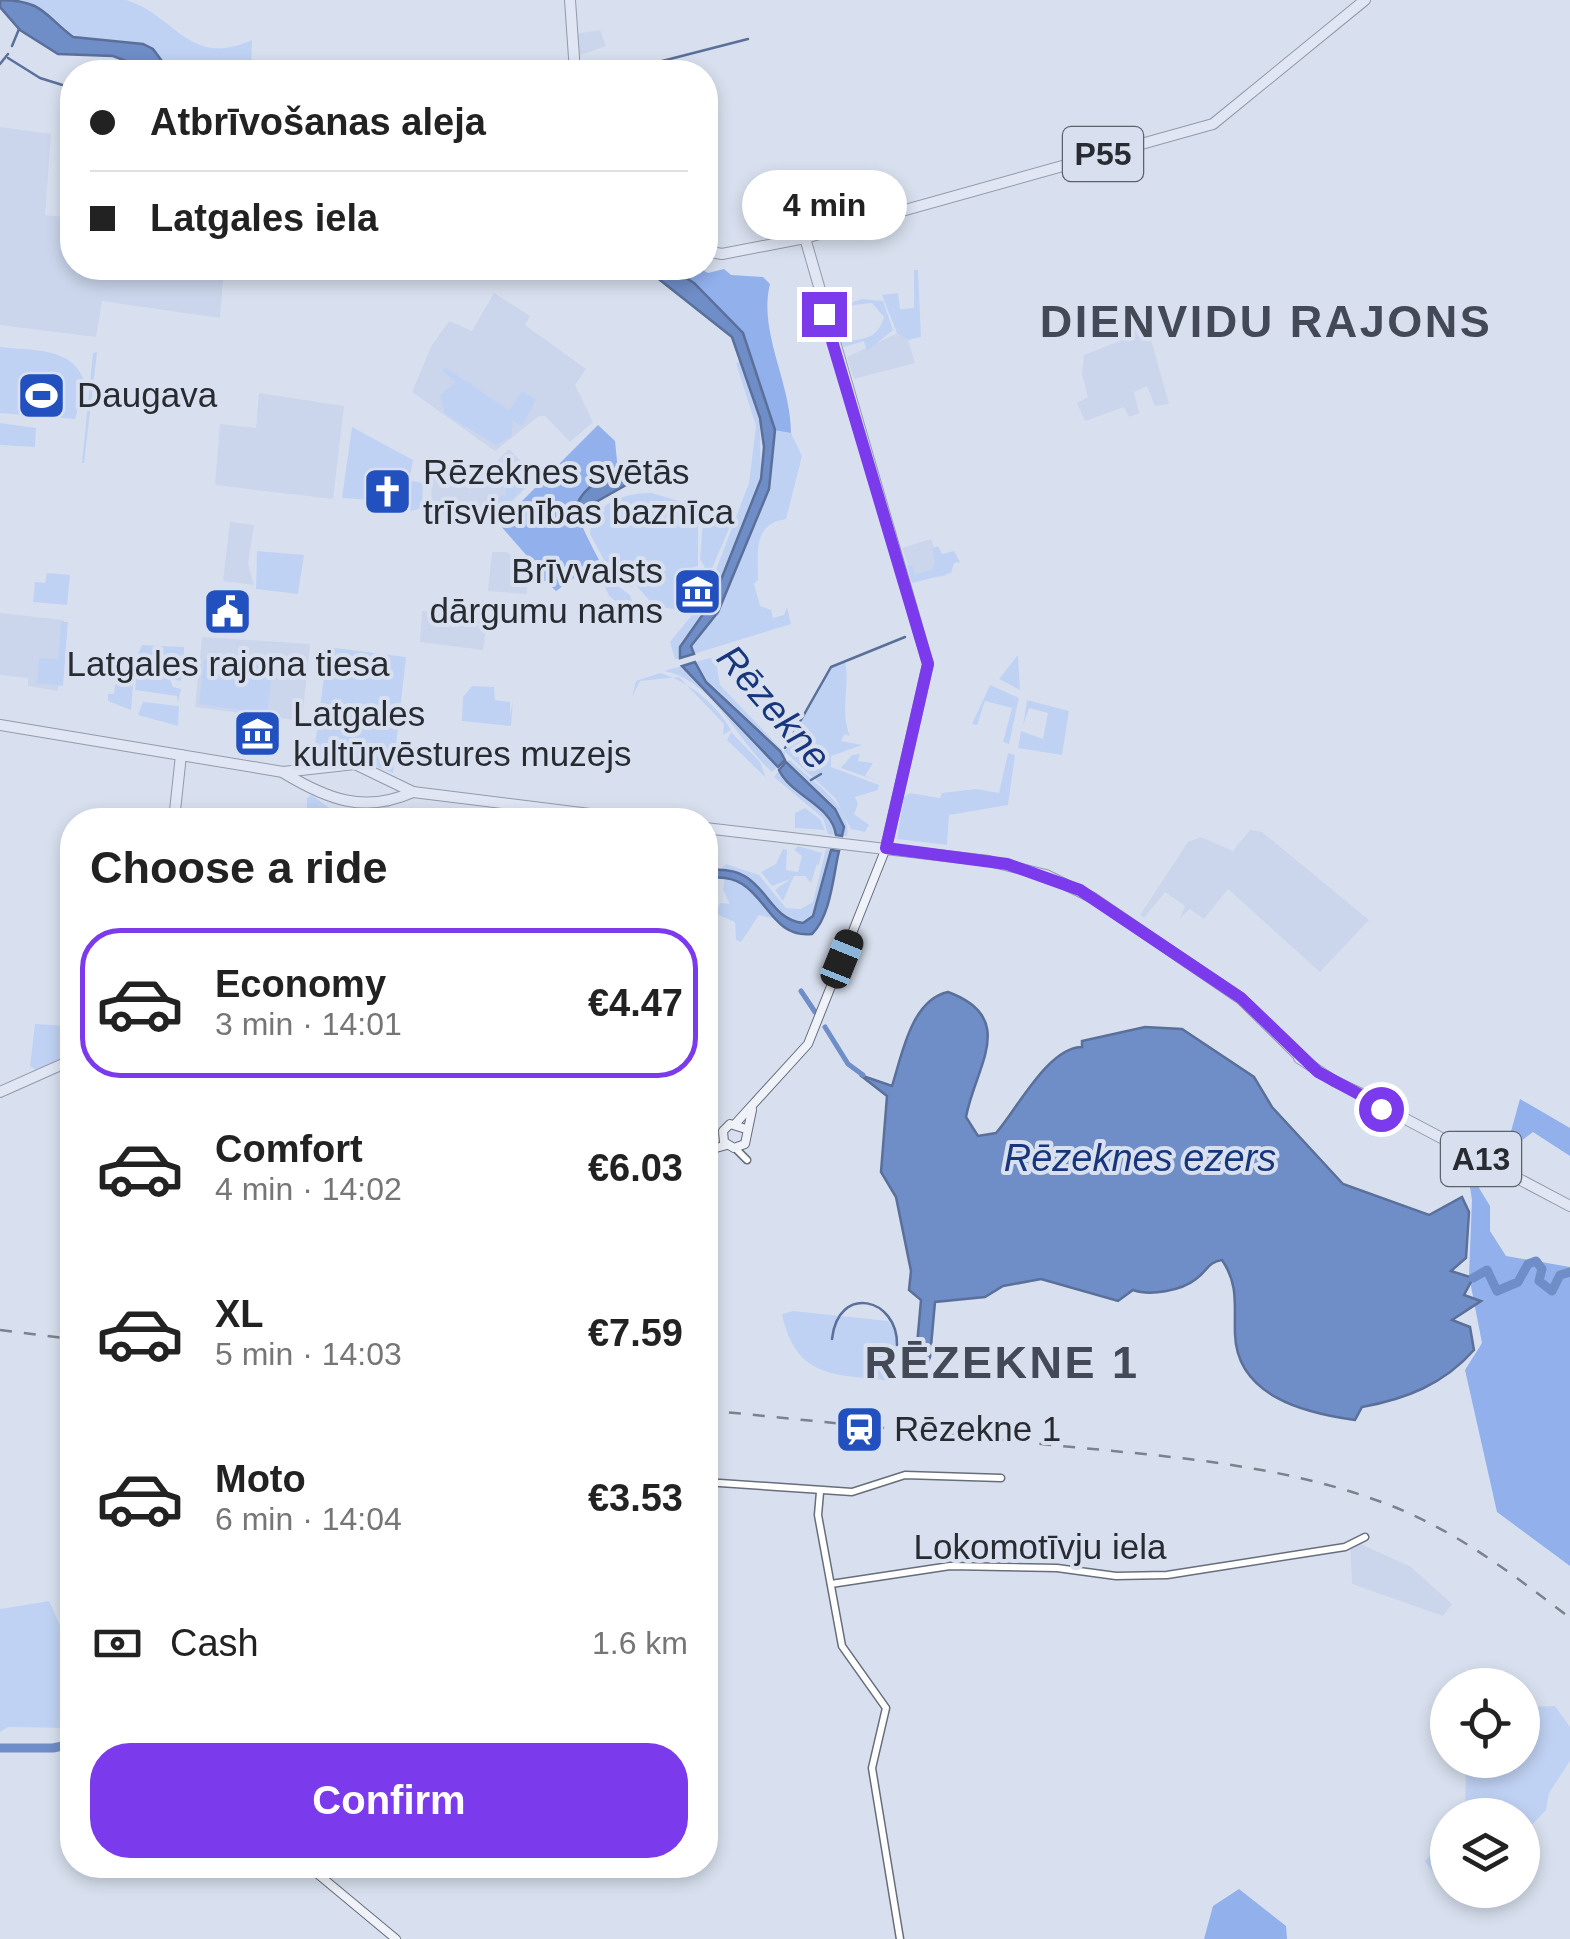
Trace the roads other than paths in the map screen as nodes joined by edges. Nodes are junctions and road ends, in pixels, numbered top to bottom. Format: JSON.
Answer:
{"nodes":[{"id":1,"x":1365,"y":0,"type":"edge"},
{"id":2,"x":569,"y":3,"type":"edge"},
{"id":3,"x":574,"y":60,"type":"edge"},
{"id":4,"x":805,"y":238,"type":"junction"},
{"id":5,"x":718,"y":253,"type":"edge"},
{"id":6,"x":0,"y":724,"type":"edge"},
{"id":7,"x":181,"y":756,"type":"junction"},
{"id":8,"x":313,"y":768,"type":"junction"},
{"id":9,"x":283,"y":772,"type":"junction"},
{"id":10,"x":394,"y":783,"type":"junction"},
{"id":11,"x":307,"y":784,"type":"junction"},
{"id":12,"x":413,"y":792,"type":"junction"},
{"id":13,"x":391,"y":798,"type":"junction"},
{"id":14,"x":175,"y":808,"type":"edge"},
{"id":15,"x":542,"y":808,"type":"edge"},
{"id":16,"x":718,"y":829,"type":"edge"},
{"id":17,"x":886,"y":848,"type":"junction"},
{"id":18,"x":60,"y":1065,"type":"edge"},
{"id":19,"x":0,"y":1092,"type":"edge"},
{"id":20,"x":758,"y":1097,"type":"junction"},
{"id":21,"x":736,"y":1123,"type":"junction"},
{"id":22,"x":746,"y":1129,"type":"junction"},
{"id":23,"x":723,"y":1135,"type":"junction"},
{"id":24,"x":718,"y":1139,"type":"edge"},
{"id":25,"x":745,"y":1144,"type":"junction"},
{"id":26,"x":731,"y":1147,"type":"junction"},
{"id":27,"x":718,"y":1148,"type":"edge"},
{"id":28,"x":1570,"y":1206,"type":"edge"},
{"id":29,"x":1001,"y":1478,"type":"dead end"},
{"id":30,"x":718,"y":1483,"type":"edge"},
{"id":31,"x":820,"y":1492,"type":"junction"},
{"id":32,"x":1365,"y":1537,"type":"dead end"},
{"id":33,"x":831,"y":1584,"type":"junction"},
{"id":34,"x":323,"y":1878,"type":"edge"},
{"id":35,"x":396,"y":1939,"type":"edge"},
{"id":36,"x":900,"y":1939,"type":"edge"}],
"edges":[{"from":1,"to":4,"type":"main road","number":"P55"},
{"from":2,"to":3,"type":"main road"},
{"from":4,"to":5,"type":"main road"},
{"from":4,"to":17,"type":"main road"},
{"from":6,"to":7,"type":"main road"},
{"from":7,"to":9,"type":"main road"},
{"from":7,"to":14,"type":"main road"},
{"from":8,"to":9,"type":"main road"},
{"from":8,"to":10,"type":"main road"},
{"from":8,"to":11,"type":"main road"},
{"from":9,"to":11,"type":"main road"},
{"from":10,"to":12,"type":"main road"},
{"from":10,"to":13,"type":"main road"},
{"from":11,"to":13,"type":"main road"},
{"from":12,"to":13,"type":"main road"},
{"from":12,"to":15,"type":"main road"},
{"from":16,"to":17,"type":"main road","number":"A13"},
{"from":17,"to":20,"type":"main road"},
{"from":17,"to":28,"type":"main road","number":"A13"},
{"from":18,"to":19,"type":"main road"},
{"from":20,"to":21,"type":"main road"},
{"from":20,"to":22,"type":"main road"},
{"from":21,"to":22,"type":"main road"},
{"from":21,"to":23,"type":"main road"},
{"from":22,"to":25,"type":"main road"},
{"from":23,"to":24,"type":"main road"},
{"from":23,"to":26,"type":"main road"},
{"from":25,"to":26,"type":"main road"},
{"from":25,"to":26,"type":"street"},
{"from":26,"to":27,"type":"main road"},
{"from":29,"to":31,"type":"street"},
{"from":30,"to":31,"type":"street"},
{"from":31,"to":33,"type":"street"},
{"from":32,"to":33,"type":"street","name":"Lokomotīvju iela"},
{"from":33,"to":36,"type":"street"},
{"from":34,"to":35,"type":"main road"}]}
